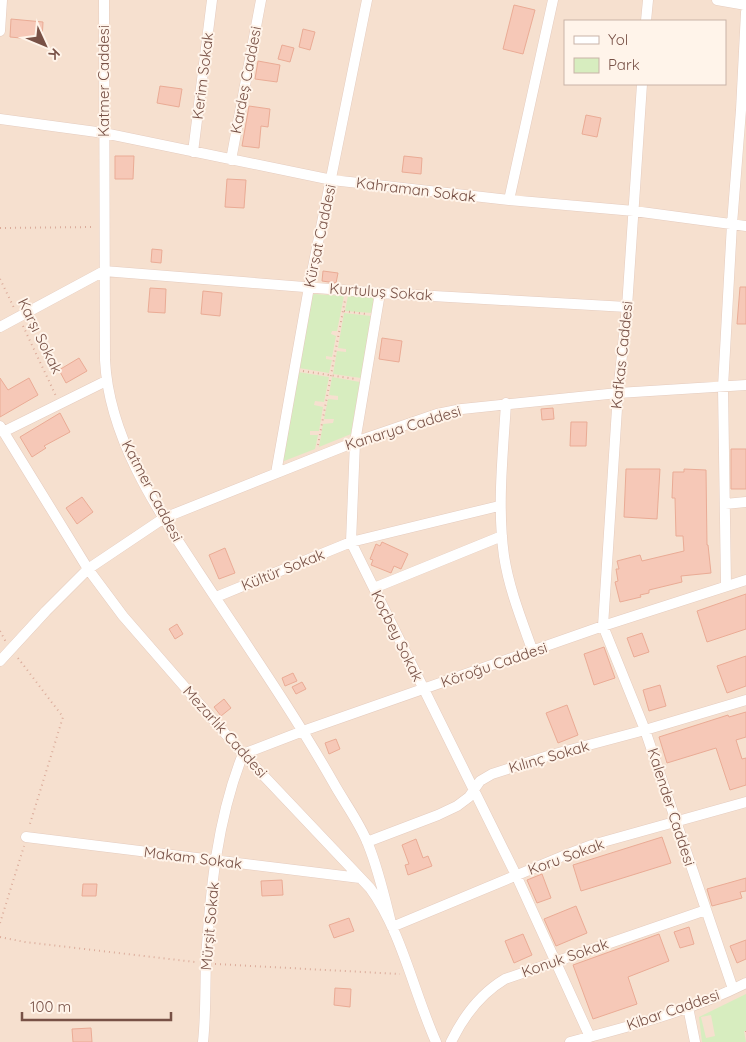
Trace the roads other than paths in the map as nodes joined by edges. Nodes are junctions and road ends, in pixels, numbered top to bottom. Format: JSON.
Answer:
{"nodes":[{"id":1,"x":2,"y":0,"type":"edge"},
{"id":2,"x":104,"y":0,"type":"edge"},
{"id":3,"x":212,"y":0,"type":"edge"},
{"id":4,"x":262,"y":0,"type":"edge"},
{"id":5,"x":367,"y":0,"type":"edge"},
{"id":6,"x":553,"y":0,"type":"edge"},
{"id":7,"x":648,"y":0,"type":"edge"},
{"id":8,"x":717,"y":0,"type":"edge"},
{"id":9,"x":746,"y":5,"type":"edge"},
{"id":10,"x":746,"y":12,"type":"edge"},
{"id":11,"x":646,"y":20,"type":"edge"},
{"id":12,"x":0,"y":31,"type":"edge"},
{"id":13,"x":642,"y":85,"type":"edge"},
{"id":14,"x":744,"y":111,"type":"edge"},
{"id":15,"x":0,"y":119,"type":"edge"},
{"id":16,"x":104,"y":133,"type":"junction"},
{"id":17,"x":193,"y":152,"type":"junction"},
{"id":18,"x":231,"y":160,"type":"junction"},
{"id":19,"x":332,"y":180,"type":"junction"},
{"id":20,"x":509,"y":200,"type":"junction"},
{"id":21,"x":634,"y":211,"type":"junction"},
{"id":22,"x":732,"y":224,"type":"junction"},
{"id":23,"x":746,"y":226,"type":"edge"},
{"id":24,"x":104,"y":271,"type":"junction"},
{"id":25,"x":309,"y":287,"type":"junction"},
{"id":26,"x":380,"y":293,"type":"junction"},
{"id":27,"x":627,"y":307,"type":"junction"},
{"id":28,"x":0,"y":327,"type":"edge"},
{"id":29,"x":106,"y":381,"type":"junction"},
{"id":30,"x":746,"y":386,"type":"edge"},
{"id":31,"x":724,"y":387,"type":"junction"},
{"id":32,"x":618,"y":393,"type":"junction"},
{"id":33,"x":506,"y":403,"type":"junction"},
{"id":34,"x":2,"y":429,"type":"edge"},
{"id":35,"x":355,"y":442,"type":"junction"},
{"id":36,"x":276,"y":473,"type":"junction"},
{"id":37,"x":746,"y":502,"type":"edge"},
{"id":38,"x":725,"y":504,"type":"junction"},
{"id":39,"x":500,"y":506,"type":"junction"},
{"id":40,"x":164,"y":518,"type":"junction"},
{"id":41,"x":502,"y":536,"type":"junction"},
{"id":42,"x":351,"y":542,"type":"junction"},
{"id":43,"x":88,"y":569,"type":"junction"},
{"id":44,"x":746,"y":580,"type":"edge"},
{"id":45,"x":726,"y":586,"type":"junction"},
{"id":46,"x":374,"y":588,"type":"junction"},
{"id":47,"x":216,"y":597,"type":"junction"},
{"id":48,"x":603,"y":626,"type":"junction"},
{"id":49,"x":533,"y":652,"type":"junction"},
{"id":50,"x":0,"y":661,"type":"edge"},
{"id":51,"x":424,"y":689,"type":"junction"},
{"id":52,"x":746,"y":700,"type":"edge"},
{"id":53,"x":646,"y":730,"type":"junction"},
{"id":54,"x":303,"y":731,"type":"junction"},
{"id":55,"x":243,"y":754,"type":"junction"},
{"id":56,"x":474,"y":790,"type":"junction"},
{"id":57,"x":746,"y":802,"type":"edge"},
{"id":58,"x":676,"y":822,"type":"junction"},
{"id":59,"x":26,"y":837,"type":"road end"},
{"id":60,"x":367,"y":842,"type":"junction"},
{"id":61,"x":216,"y":861,"type":"junction"},
{"id":62,"x":516,"y":876,"type":"junction"},
{"id":63,"x":360,"y":878,"type":"junction"},
{"id":64,"x":706,"y":910,"type":"junction"},
{"id":65,"x":392,"y":928,"type":"junction"},
{"id":66,"x":556,"y":962,"type":"junction"},
{"id":67,"x":746,"y":982,"type":"edge"},
{"id":68,"x":733,"y":989,"type":"junction"},
{"id":69,"x":688,"y":1008,"type":"junction"},
{"id":70,"x":590,"y":1037,"type":"junction"},
{"id":71,"x":203,"y":1042,"type":"edge"},
{"id":72,"x":436,"y":1042,"type":"edge"},
{"id":73,"x":451,"y":1042,"type":"edge"},
{"id":74,"x":570,"y":1042,"type":"edge"},
{"id":75,"x":695,"y":1042,"type":"edge"}],
"edges":[{"from":1,"to":12,"type":"street"},
{"from":2,"to":16,"type":"street","name":"Katmer Caddesi"},
{"from":3,"to":17,"type":"street","name":"Kerim Sokak"},
{"from":4,"to":18,"type":"street","name":"Kardeş Caddesi"},
{"from":5,"to":19,"type":"street","name":"Kürşat Caddesi"},
{"from":6,"to":20,"type":"street"},
{"from":7,"to":11,"type":"street"},
{"from":8,"to":9,"type":"street"},
{"from":10,"to":14,"type":"street"},
{"from":13,"to":21,"type":"street","name":"Kafkas Caddesi"},
{"from":14,"to":22,"type":"street"},
{"from":15,"to":16,"type":"street","name":"Kahraman Sokak"},
{"from":16,"to":17,"type":"street","name":"Kahraman Sokak"},
{"from":16,"to":24,"type":"street","name":"Katmer Caddesi"},
{"from":17,"to":18,"type":"street","name":"Kahraman Sokak"},
{"from":18,"to":19,"type":"street","name":"Kahraman Sokak"},
{"from":19,"to":20,"type":"street","name":"Kahraman Sokak"},
{"from":19,"to":25,"type":"street","name":"Kürşat Caddesi"},
{"from":20,"to":21,"type":"street","name":"Kahraman Sokak"},
{"from":21,"to":22,"type":"street","name":"Kahraman Sokak"},
{"from":21,"to":27,"type":"street","name":"Kafkas Caddesi"},
{"from":22,"to":23,"type":"street","name":"Kahraman Sokak"},
{"from":22,"to":31,"type":"street"},
{"from":24,"to":25,"type":"street","name":"Kurtuluş Sokak"},
{"from":24,"to":28,"type":"street"},
{"from":24,"to":29,"type":"street","name":"Katmer Caddesi"},
{"from":25,"to":26,"type":"street","name":"Kurtuluş Sokak"},
{"from":25,"to":36,"type":"street","name":"Kürşat Caddesi"},
{"from":26,"to":27,"type":"street","name":"Kurtuluş Sokak"},
{"from":26,"to":35,"type":"street","name":"Koçbey Sokak"},
{"from":27,"to":32,"type":"street","name":"Kafkas Caddesi"},
{"from":29,"to":34,"type":"street"},
{"from":29,"to":40,"type":"street","name":"Katmer Caddesi"},
{"from":30,"to":31,"type":"street","name":"Kanarya Caddesi"},
{"from":31,"to":32,"type":"street","name":"Kanarya Caddesi"},
{"from":31,"to":38,"type":"street"},
{"from":32,"to":33,"type":"street","name":"Kanarya Caddesi"},
{"from":32,"to":48,"type":"street","name":"Kafkas Caddesi"},
{"from":33,"to":35,"type":"street","name":"Kanarya Caddesi"},
{"from":33,"to":39,"type":"street"},
{"from":34,"to":43,"type":"street","name":"Mezarlık Caddesi"},
{"from":35,"to":36,"type":"street","name":"Kanarya Caddesi"},
{"from":35,"to":42,"type":"street","name":"Koçbey Sokak"},
{"from":36,"to":40,"type":"street","name":"Kanarya Caddesi"},
{"from":37,"to":38,"type":"street"},
{"from":38,"to":45,"type":"street"},
{"from":39,"to":41,"type":"street"},
{"from":39,"to":42,"type":"street","name":"Kültür Sokak"},
{"from":40,"to":43,"type":"street","name":"Kanarya Caddesi"},
{"from":40,"to":47,"type":"street","name":"Katmer Caddesi"},
{"from":41,"to":46,"type":"street"},
{"from":41,"to":49,"type":"street"},
{"from":42,"to":46,"type":"street","name":"Koçbey Sokak"},
{"from":42,"to":47,"type":"street","name":"Kültür Sokak"},
{"from":43,"to":50,"type":"street","name":"Kanarya Caddesi"},
{"from":43,"to":55,"type":"street","name":"Mezarlık Caddesi"},
{"from":44,"to":45,"type":"street","name":"Köroğu Caddesi"},
{"from":45,"to":48,"type":"street","name":"Köroğu Caddesi"},
{"from":46,"to":51,"type":"street","name":"Koçbey Sokak"},
{"from":47,"to":54,"type":"street","name":"Katmer Caddesi"},
{"from":48,"to":49,"type":"street","name":"Köroğu Caddesi"},
{"from":48,"to":53,"type":"street","name":"Kalender Caddesi"},
{"from":49,"to":51,"type":"street","name":"Köroğu Caddesi"},
{"from":51,"to":54,"type":"street","name":"Köroğu Caddesi"},
{"from":51,"to":56,"type":"street","name":"Koçbey Sokak"},
{"from":52,"to":53,"type":"street","name":"Kılınç Sokak"},
{"from":53,"to":56,"type":"street","name":"Kılınç Sokak"},
{"from":53,"to":58,"type":"street","name":"Kalender Caddesi"},
{"from":54,"to":55,"type":"street","name":"Köroğu Caddesi"},
{"from":54,"to":60,"type":"street","name":"Katmer Caddesi"},
{"from":55,"to":61,"type":"street","name":"Mürşit Sokak"},
{"from":55,"to":63,"type":"street","name":"Mezarlık Caddesi"},
{"from":56,"to":60,"type":"street","name":"Kılınç Sokak"},
{"from":56,"to":62,"type":"street","name":"Koçbey Sokak"},
{"from":57,"to":58,"type":"street","name":"Koru Sokak"},
{"from":58,"to":62,"type":"street","name":"Koru Sokak"},
{"from":58,"to":64,"type":"street","name":"Kalender Caddesi"},
{"from":59,"to":61,"type":"street","name":"Makam Sokak"},
{"from":60,"to":65,"type":"street","name":"Katmer Caddesi"},
{"from":61,"to":63,"type":"street","name":"Makam Sokak"},
{"from":61,"to":71,"type":"street","name":"Mürşit Sokak"},
{"from":62,"to":65,"type":"street","name":"Koru Sokak"},
{"from":62,"to":66,"type":"street","name":"Koçbey Sokak"},
{"from":63,"to":65,"type":"street","name":"Mezarlık Caddesi"},
{"from":64,"to":66,"type":"street","name":"Konuk Sokak"},
{"from":64,"to":68,"type":"street","name":"Kalender Caddesi"},
{"from":65,"to":72,"type":"street","name":"Mezarlık Caddesi"},
{"from":66,"to":70,"type":"street","name":"Koçbey Sokak"},
{"from":66,"to":73,"type":"street","name":"Konuk Sokak"},
{"from":67,"to":68,"type":"street","name":"Kibar Caddesi"},
{"from":68,"to":69,"type":"street","name":"Kibar Caddesi"},
{"from":69,"to":70,"type":"street","name":"Kibar Caddesi"},
{"from":69,"to":75,"type":"street"},
{"from":70,"to":74,"type":"street","name":"Kibar Caddesi"}]}
